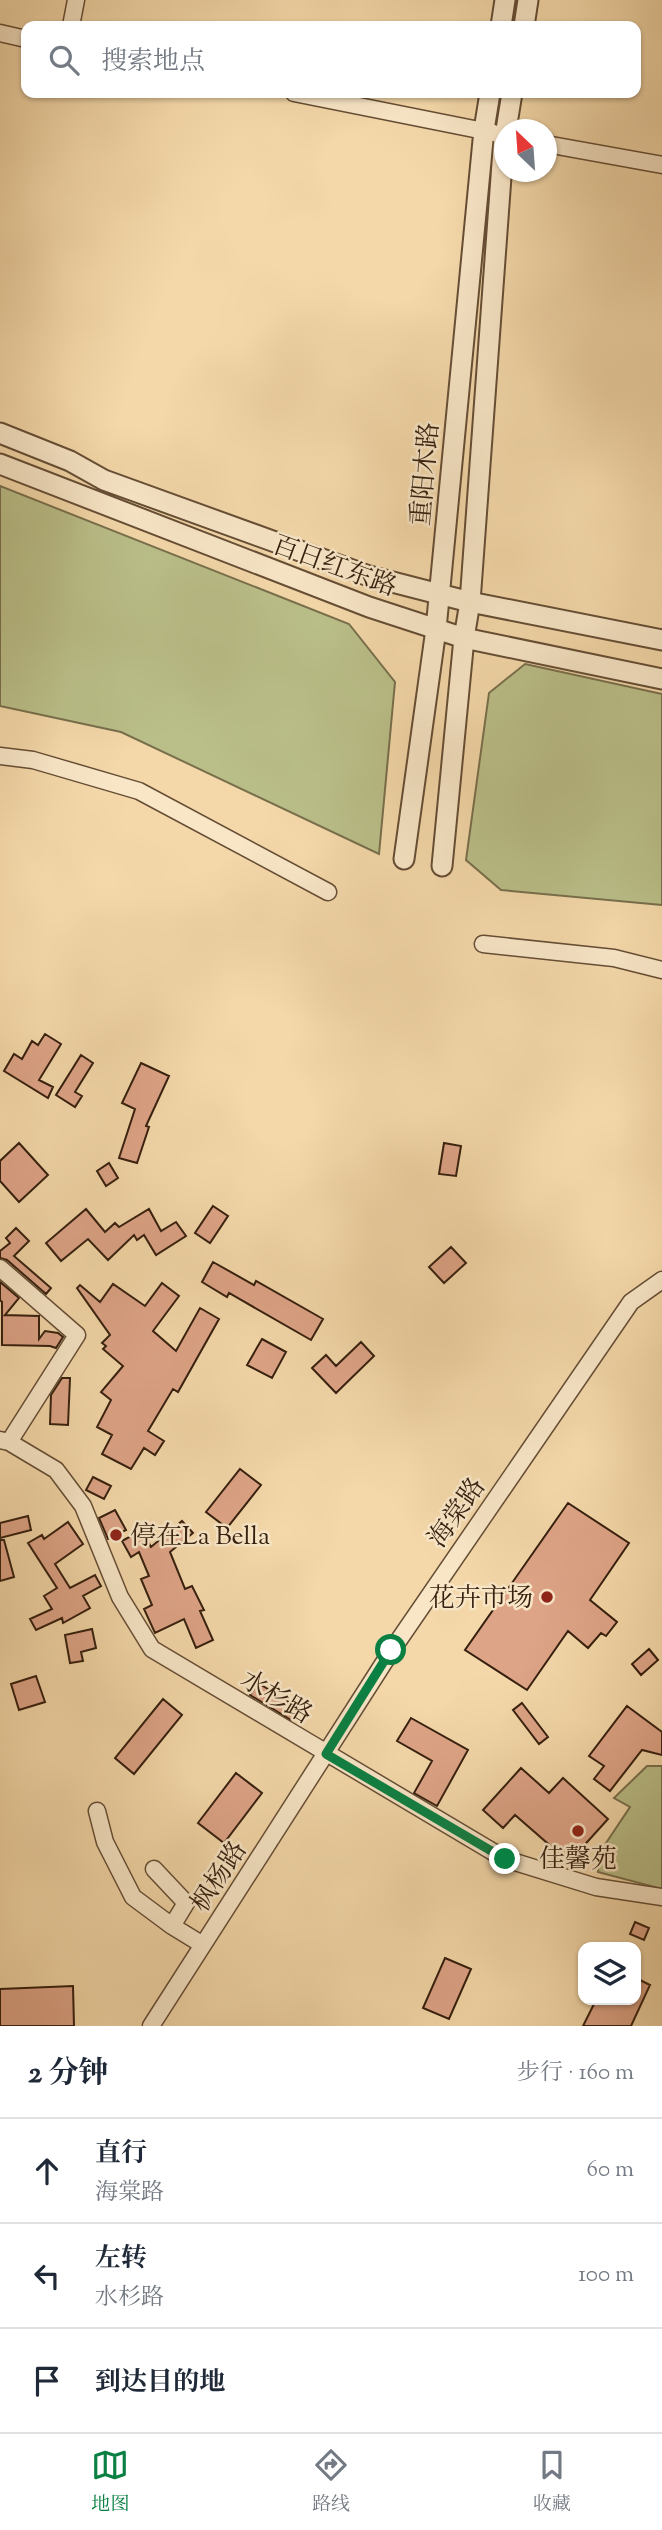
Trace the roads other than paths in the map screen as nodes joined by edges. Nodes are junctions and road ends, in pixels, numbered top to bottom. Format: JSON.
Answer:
{"nodes":[{"id":1,"x":75,"y":0,"type":"edge"},
{"id":2,"x":505,"y":0,"type":"edge"},
{"id":3,"x":528,"y":0,"type":"edge"},
{"id":4,"x":72,"y":21,"type":"edge"},
{"id":5,"x":502,"y":21,"type":"edge"},
{"id":6,"x":525,"y":21,"type":"edge"},
{"id":7,"x":0,"y":33,"type":"edge"},
{"id":8,"x":21,"y":38,"type":"edge"},
{"id":9,"x":320,"y":98,"type":"edge"},
{"id":10,"x":489,"y":98,"type":"edge"},
{"id":11,"x":511,"y":98,"type":"edge"},
{"id":12,"x":508,"y":119,"type":"edge"},
{"id":13,"x":484,"y":130,"type":"junction"},
{"id":14,"x":494,"y":134,"type":"edge"},
{"id":15,"x":557,"y":146,"type":"edge"},
{"id":16,"x":662,"y":165,"type":"edge"},
{"id":17,"x":501,"y":182,"type":"edge"},
{"id":18,"x":0,"y":433,"type":"edge"},
{"id":19,"x":0,"y":464,"type":"edge"},
{"id":20,"x":439,"y":594,"type":"junction"},
{"id":21,"x":470,"y":602,"type":"junction"},
{"id":22,"x":436,"y":629,"type":"junction"},
{"id":23,"x":464,"y":638,"type":"junction"},
{"id":24,"x":662,"y":640,"type":"edge"},
{"id":25,"x":662,"y":679,"type":"edge"},
{"id":26,"x":0,"y":756,"type":"edge"},
{"id":27,"x":404,"y":859,"type":"dead end"},
{"id":28,"x":442,"y":866,"type":"dead end"},
{"id":29,"x":328,"y":892,"type":"dead end"},
{"id":30,"x":483,"y":944,"type":"dead end"},
{"id":31,"x":662,"y":970,"type":"edge"},
{"id":32,"x":0,"y":1268,"type":"edge"},
{"id":33,"x":662,"y":1280,"type":"edge"},
{"id":34,"x":5,"y":1441,"type":"edge"},
{"id":35,"x":326,"y":1754,"type":"junction"},
{"id":36,"x":97,"y":1811,"type":"dead end"},
{"id":37,"x":154,"y":1869,"type":"dead end"},
{"id":38,"x":662,"y":1897,"type":"edge"},
{"id":39,"x":172,"y":1926,"type":"junction"},
{"id":40,"x":203,"y":1945,"type":"junction"},
{"id":41,"x":151,"y":2026,"type":"edge"}],
"edges":[{"from":1,"to":4,"type":"street"},
{"from":2,"to":5,"type":"street"},
{"from":3,"to":6,"type":"street"},
{"from":7,"to":8,"type":"street"},
{"from":9,"to":13,"type":"street"},
{"from":10,"to":13,"type":"street","name":"重阳木路"},
{"from":11,"to":12,"type":"street"},
{"from":13,"to":14,"type":"street"},
{"from":13,"to":20,"type":"street","name":"重阳木路"},
{"from":15,"to":16,"type":"street"},
{"from":17,"to":21,"type":"street","name":"重阳木路"},
{"from":18,"to":20,"type":"street","name":"百日红东路"},
{"from":19,"to":22,"type":"street","name":"百日红东路"},
{"from":20,"to":21,"type":"street","name":"百日红东路"},
{"from":20,"to":22,"type":"street","name":"重阳木路"},
{"from":21,"to":23,"type":"street","name":"重阳木路"},
{"from":21,"to":24,"type":"street","name":"百日红东路"},
{"from":22,"to":23,"type":"street","name":"百日红东路"},
{"from":22,"to":27,"type":"street","name":"重阳木路"},
{"from":23,"to":25,"type":"street","name":"百日红东路"},
{"from":23,"to":28,"type":"street","name":"重阳木路"},
{"from":26,"to":29,"type":"street"},
{"from":30,"to":31,"type":"street"},
{"from":32,"to":34,"type":"street"},
{"from":33,"to":35,"type":"street","name":"海棠路"},
{"from":34,"to":35,"type":"street","name":"水杉路"},
{"from":35,"to":38,"type":"street","name":"水杉路"},
{"from":35,"to":40,"type":"street","name":"枫杨路"},
{"from":36,"to":39,"type":"street"},
{"from":37,"to":39,"type":"street"},
{"from":39,"to":40,"type":"street"},
{"from":40,"to":41,"type":"street","name":"枫杨路"}]}
